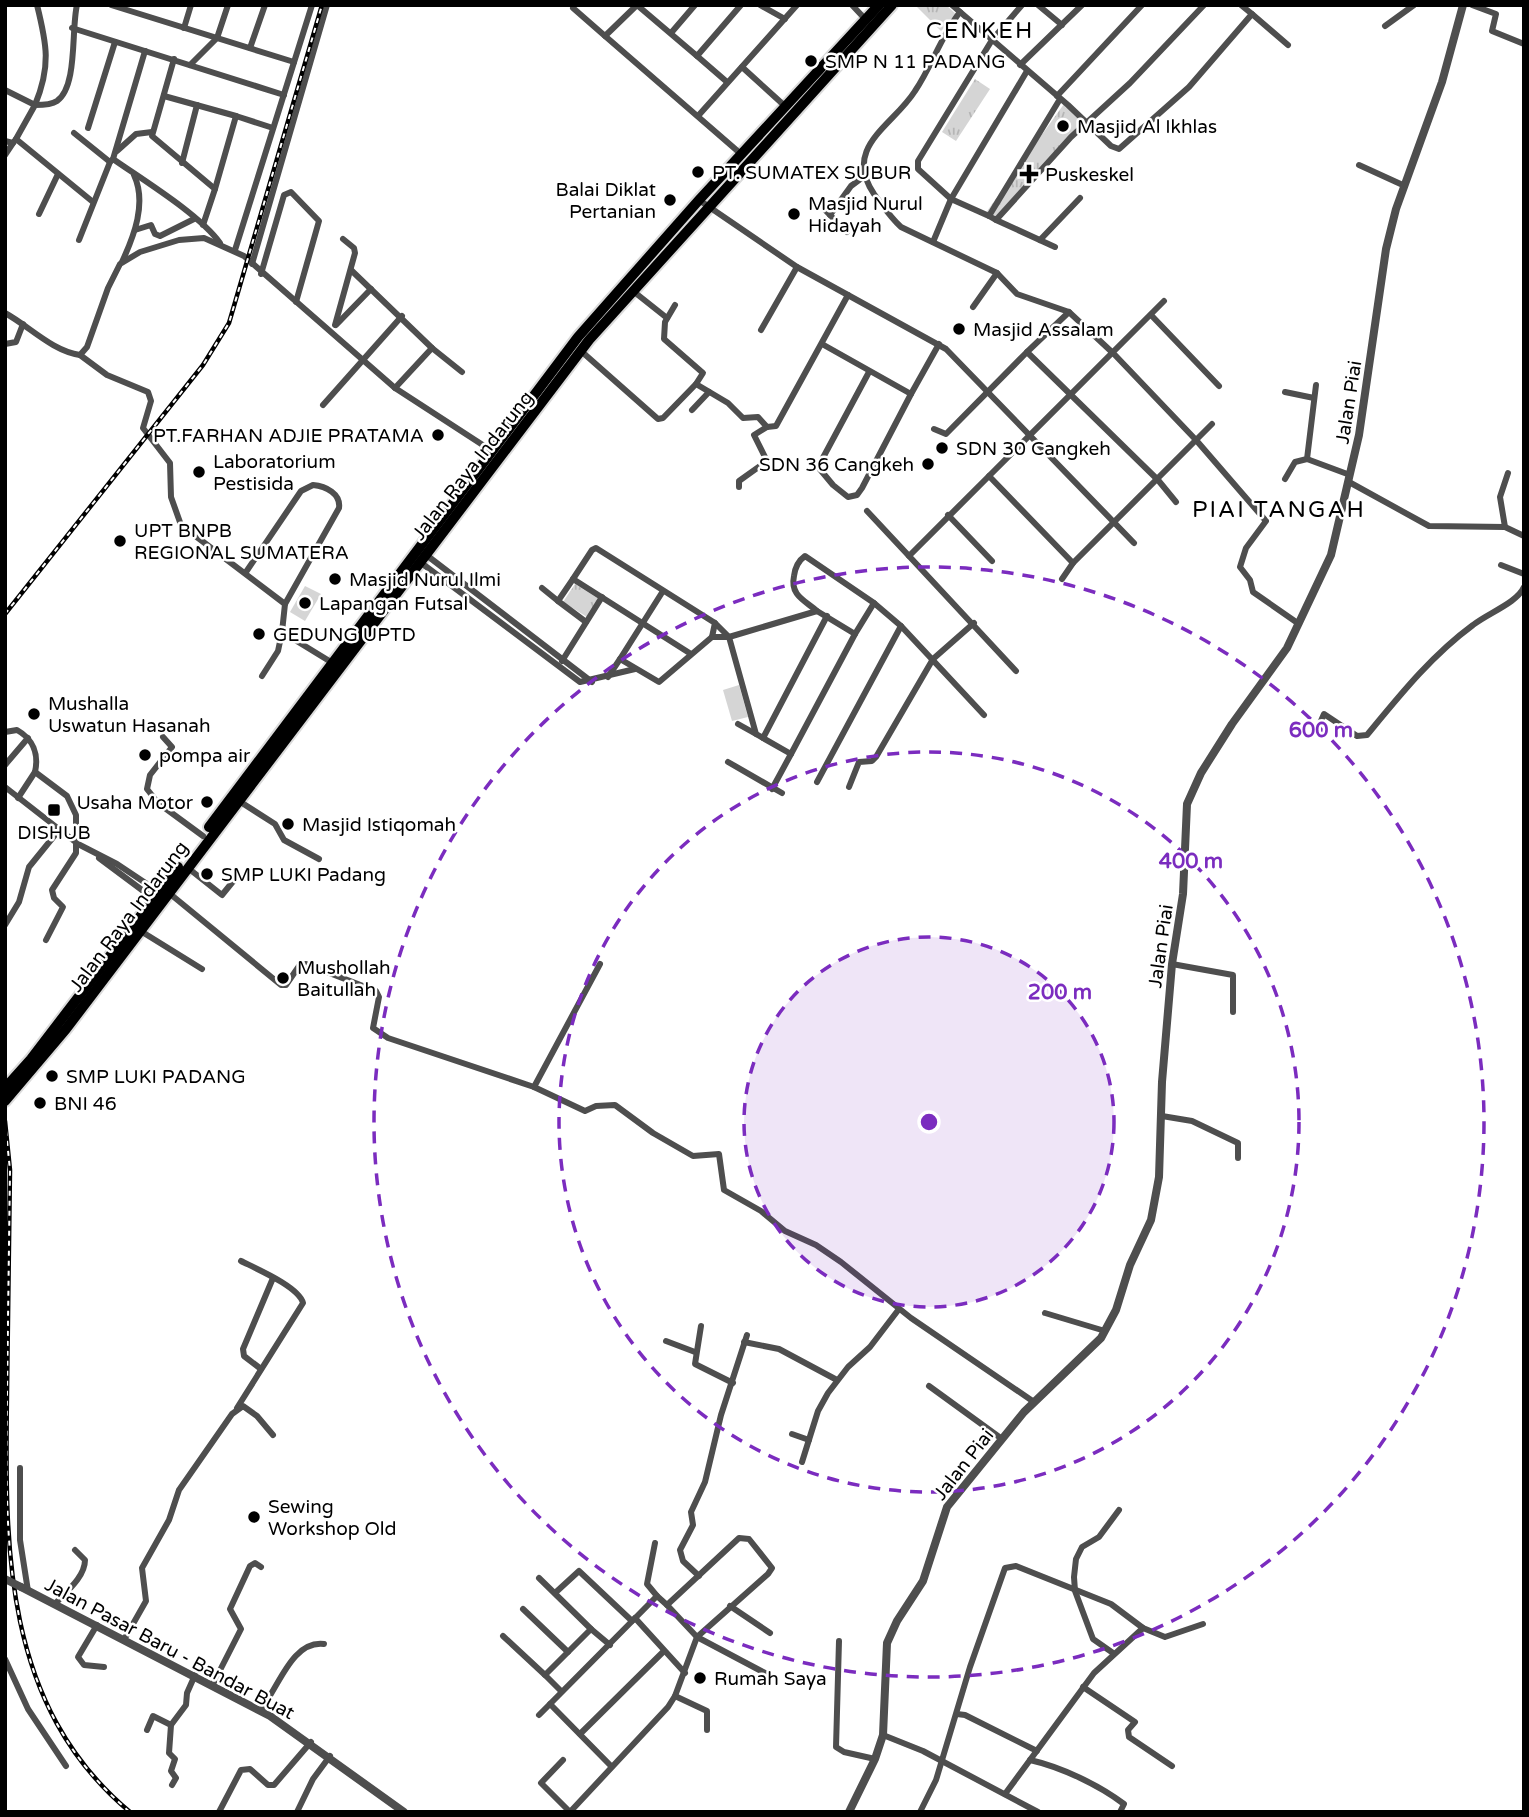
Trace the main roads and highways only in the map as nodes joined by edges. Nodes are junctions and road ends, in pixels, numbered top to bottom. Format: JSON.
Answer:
{"nodes":[{"id":1,"x":879,"y":5,"type":"edge"},
{"id":2,"x":892,"y":5,"type":"edge"},
{"id":3,"x":870,"y":23,"type":"junction"},
{"id":4,"x":724,"y":181,"type":"junction"},
{"id":5,"x":704,"y":203,"type":"junction"},
{"id":6,"x":328,"y":674,"type":"junction"},
{"id":7,"x":233,"y":804,"type":"junction"},
{"id":8,"x":161,"y":895,"type":"junction"},
{"id":9,"x":83,"y":997,"type":"junction"},
{"id":10,"x":8,"y":1092,"type":"edge"}],
"edges":[{"from":1,"to":3,"type":"highway","name":"Jalan Raya Indarung"},
{"from":2,"to":3,"type":"highway","name":"Jalan Raya Indarung"},
{"from":3,"to":4,"type":"highway","name":"Jalan Raya Indarung"},
{"from":3,"to":4,"type":"highway","name":"Jalan Raya Indarung"},
{"from":4,"to":5,"type":"highway","name":"Jalan Raya Indarung"},
{"from":5,"to":6,"type":"highway","name":"Jalan Raya Indarung"},
{"from":5,"to":6,"type":"highway","name":"Jalan Raya Indarung"},
{"from":6,"to":7,"type":"highway","name":"Jalan Raya Indarung"},
{"from":7,"to":8,"type":"highway","name":"Jalan Raya Indarung"},
{"from":7,"to":8,"type":"highway","name":"Jalan Raya Indarung"},
{"from":8,"to":9,"type":"highway","name":"Jalan Raya Indarung"},
{"from":8,"to":9,"type":"highway","name":"Jalan Raya Indarung"},
{"from":9,"to":10,"type":"highway","name":"Jalan Raya Indarung"}]}
